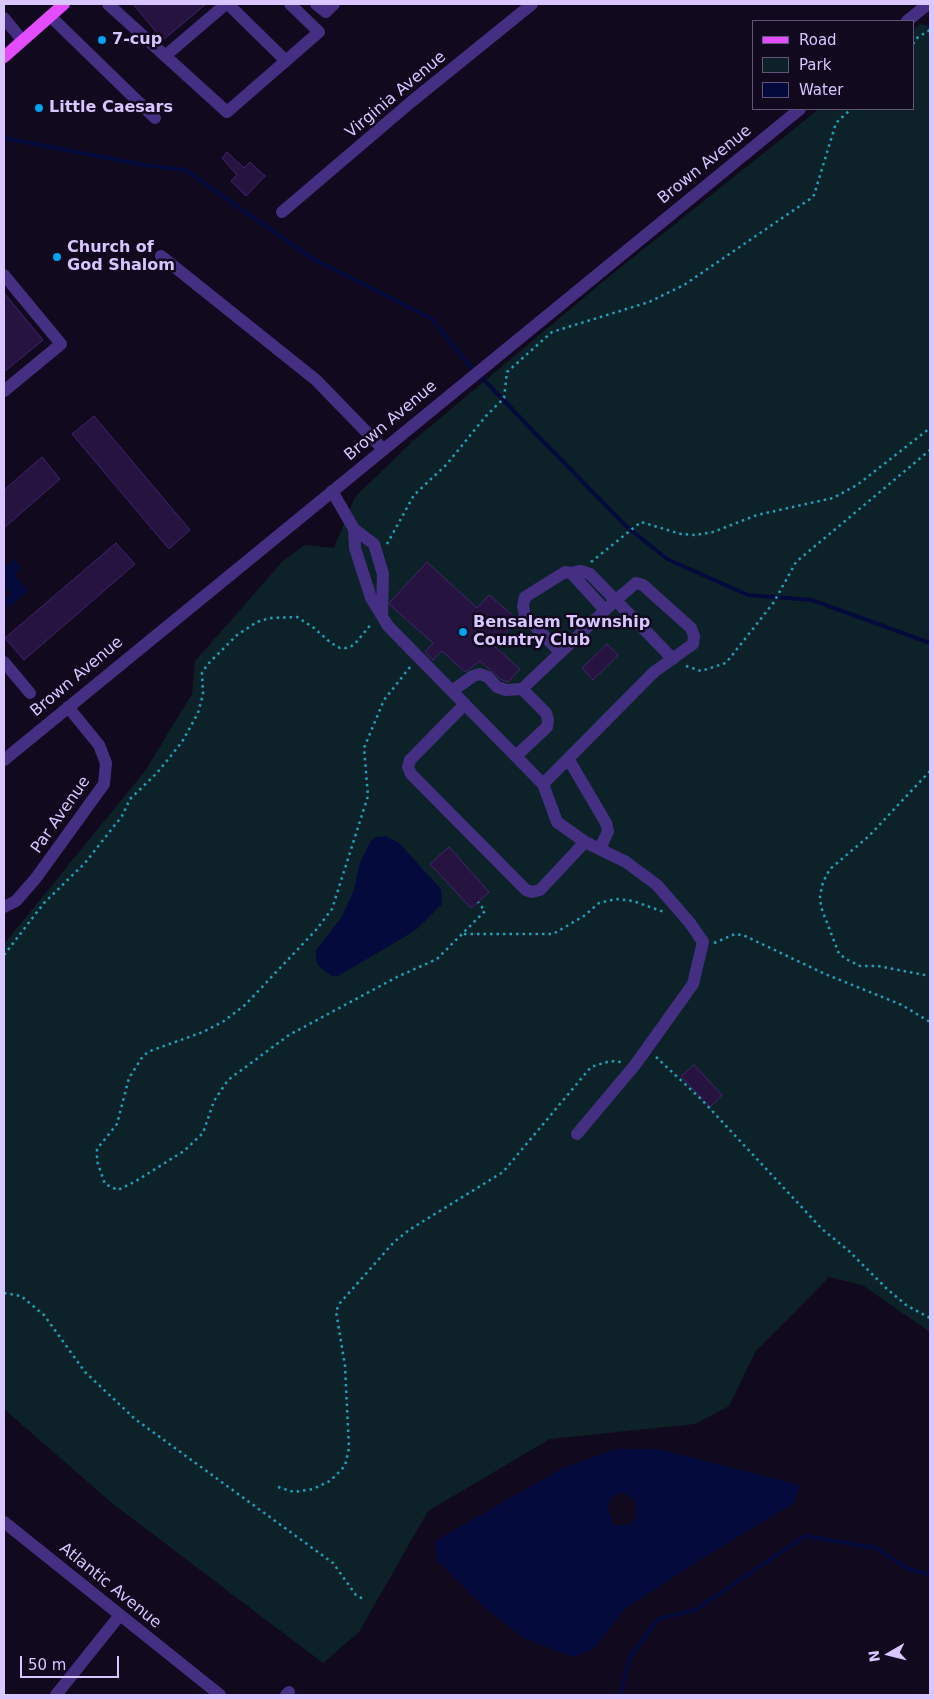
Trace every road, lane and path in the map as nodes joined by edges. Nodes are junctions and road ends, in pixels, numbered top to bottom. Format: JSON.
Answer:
{"nodes":[{"id":1,"x":64,"y":4,"type":"edge"},
{"id":2,"x":108,"y":4,"type":"edge"},
{"id":3,"x":227,"y":4,"type":"edge"},
{"id":4,"x":290,"y":4,"type":"edge"},
{"id":5,"x":316,"y":4,"type":"edge"},
{"id":6,"x":334,"y":4,"type":"edge"},
{"id":7,"x":532,"y":4,"type":"edge"},
{"id":8,"x":928,"y":4,"type":"edge"},
{"id":9,"x":50,"y":16,"type":"junction"},
{"id":10,"x":4,"y":18,"type":"edge"},
{"id":11,"x":908,"y":20,"type":"edge"},
{"id":12,"x":930,"y":30,"type":"edge"},
{"id":13,"x":22,"y":40,"type":"junction"},
{"id":14,"x":914,"y":43,"type":"edge"},
{"id":15,"x":165,"y":56,"type":"junction"},
{"id":16,"x":4,"y":57,"type":"edge"},
{"id":17,"x":286,"y":61,"type":"junction"},
{"id":18,"x":799,"y":110,"type":"edge"},
{"id":19,"x":850,"y":110,"type":"edge"},
{"id":20,"x":155,"y":118,"type":"dead end"},
{"id":21,"x":282,"y":212,"type":"dead end"},
{"id":22,"x":161,"y":256,"type":"dead end"},
{"id":23,"x":4,"y":275,"type":"edge"},
{"id":24,"x":4,"y":391,"type":"edge"},
{"id":25,"x":930,"y":428,"type":"edge"},
{"id":26,"x":383,"y":449,"type":"junction"},
{"id":27,"x":930,"y":450,"type":"edge"},
{"id":28,"x":332,"y":491,"type":"junction"},
{"id":29,"x":354,"y":529,"type":"junction"},
{"id":30,"x":379,"y":559,"type":"junction"},
{"id":31,"x":588,"y":567,"type":"dead end"},
{"id":32,"x":571,"y":573,"type":"junction"},
{"id":33,"x":617,"y":599,"type":"junction"},
{"id":34,"x":605,"y":610,"type":"junction"},
{"id":35,"x":382,"y":614,"type":"junction"},
{"id":36,"x":560,"y":652,"type":"junction"},
{"id":37,"x":417,"y":658,"type":"junction"},
{"id":38,"x":673,"y":659,"type":"junction"},
{"id":39,"x":4,"y":662,"type":"edge"},
{"id":40,"x":522,"y":689,"type":"junction"},
{"id":41,"x":452,"y":691,"type":"junction"},
{"id":42,"x":30,"y":692,"type":"dead end"},
{"id":43,"x":465,"y":704,"type":"junction"},
{"id":44,"x":68,"y":707,"type":"junction"},
{"id":45,"x":517,"y":755,"type":"junction"},
{"id":46,"x":4,"y":760,"type":"edge"},
{"id":47,"x":569,"y":760,"type":"junction"},
{"id":48,"x":930,"y":771,"type":"edge"},
{"id":49,"x":543,"y":784,"type":"junction"},
{"id":50,"x":585,"y":842,"type":"junction"},
{"id":51,"x":600,"y":849,"type":"junction"},
{"id":52,"x":478,"y":902,"type":"dead end"},
{"id":53,"x":4,"y":907,"type":"edge"},
{"id":54,"x":672,"y":912,"type":"dead end"},
{"id":55,"x":464,"y":934,"type":"junction"},
{"id":56,"x":703,"y":942,"type":"junction"},
{"id":57,"x":4,"y":955,"type":"edge"},
{"id":58,"x":930,"y":976,"type":"edge"},
{"id":59,"x":930,"y":1022,"type":"edge"},
{"id":60,"x":647,"y":1049,"type":"junction"},
{"id":61,"x":635,"y":1065,"type":"junction"},
{"id":62,"x":577,"y":1134,"type":"dead end"},
{"id":63,"x":4,"y":1293,"type":"edge"},
{"id":64,"x":930,"y":1318,"type":"edge"},
{"id":65,"x":278,"y":1487,"type":"dead end"},
{"id":66,"x":4,"y":1522,"type":"edge"},
{"id":67,"x":365,"y":1600,"type":"dead end"},
{"id":68,"x":120,"y":1615,"type":"junction"},
{"id":69,"x":56,"y":1695,"type":"edge"},
{"id":70,"x":220,"y":1695,"type":"edge"}],
"edges":[{"from":1,"to":9,"type":"main road"},
{"from":2,"to":15,"type":"street"},
{"from":3,"to":15,"type":"street"},
{"from":3,"to":17,"type":"street"},
{"from":4,"to":17,"type":"street"},
{"from":5,"to":6,"type":"street"},
{"from":7,"to":21,"type":"street","name":"Virginia Avenue"},
{"from":8,"to":11,"type":"street"},
{"from":9,"to":13,"type":"main road"},
{"from":9,"to":20,"type":"street"},
{"from":10,"to":13,"type":"street"},
{"from":12,"to":14,"type":"path"},
{"from":13,"to":16,"type":"main road"},
{"from":15,"to":17,"type":"street"},
{"from":18,"to":26,"type":"street","name":"Brown Avenue"},
{"from":19,"to":30,"type":"path"},
{"from":22,"to":26,"type":"street"},
{"from":23,"to":24,"type":"street"},
{"from":25,"to":31,"type":"path"},
{"from":26,"to":28,"type":"street","name":"Brown Avenue"},
{"from":27,"to":38,"type":"path"},
{"from":28,"to":29,"type":"street"},
{"from":28,"to":44,"type":"street","name":"Brown Avenue"},
{"from":29,"to":30,"type":"street"},
{"from":29,"to":35,"type":"street"},
{"from":30,"to":35,"type":"street"},
{"from":32,"to":33,"type":"street"},
{"from":32,"to":34,"type":"street"},
{"from":32,"to":36,"type":"street"},
{"from":33,"to":34,"type":"street"},
{"from":33,"to":38,"type":"street"},
{"from":33,"to":38,"type":"street"},
{"from":34,"to":36,"type":"street"},
{"from":35,"to":37,"type":"street"},
{"from":35,"to":57,"type":"path"},
{"from":36,"to":40,"type":"street"},
{"from":37,"to":41,"type":"street"},
{"from":37,"to":55,"type":"path"},
{"from":38,"to":47,"type":"street"},
{"from":39,"to":42,"type":"street"},
{"from":40,"to":41,"type":"street"},
{"from":40,"to":45,"type":"street"},
{"from":41,"to":43,"type":"street"},
{"from":43,"to":45,"type":"street"},
{"from":43,"to":50,"type":"street"},
{"from":44,"to":46,"type":"street","name":"Brown Avenue"},
{"from":44,"to":53,"type":"street","name":"Par Avenue"},
{"from":45,"to":49,"type":"street"},
{"from":47,"to":49,"type":"street"},
{"from":47,"to":51,"type":"street"},
{"from":48,"to":58,"type":"path"},
{"from":49,"to":50,"type":"street"},
{"from":50,"to":51,"type":"street"},
{"from":51,"to":56,"type":"street"},
{"from":52,"to":55,"type":"path"},
{"from":54,"to":55,"type":"path"},
{"from":56,"to":59,"type":"path"},
{"from":56,"to":60,"type":"street"},
{"from":60,"to":61,"type":"street"},
{"from":60,"to":64,"type":"path"},
{"from":61,"to":62,"type":"street"},
{"from":61,"to":65,"type":"path"},
{"from":63,"to":67,"type":"path"},
{"from":66,"to":68,"type":"street","name":"Atlantic Avenue"},
{"from":68,"to":69,"type":"street"},
{"from":68,"to":70,"type":"street","name":"Atlantic Avenue"}]}
